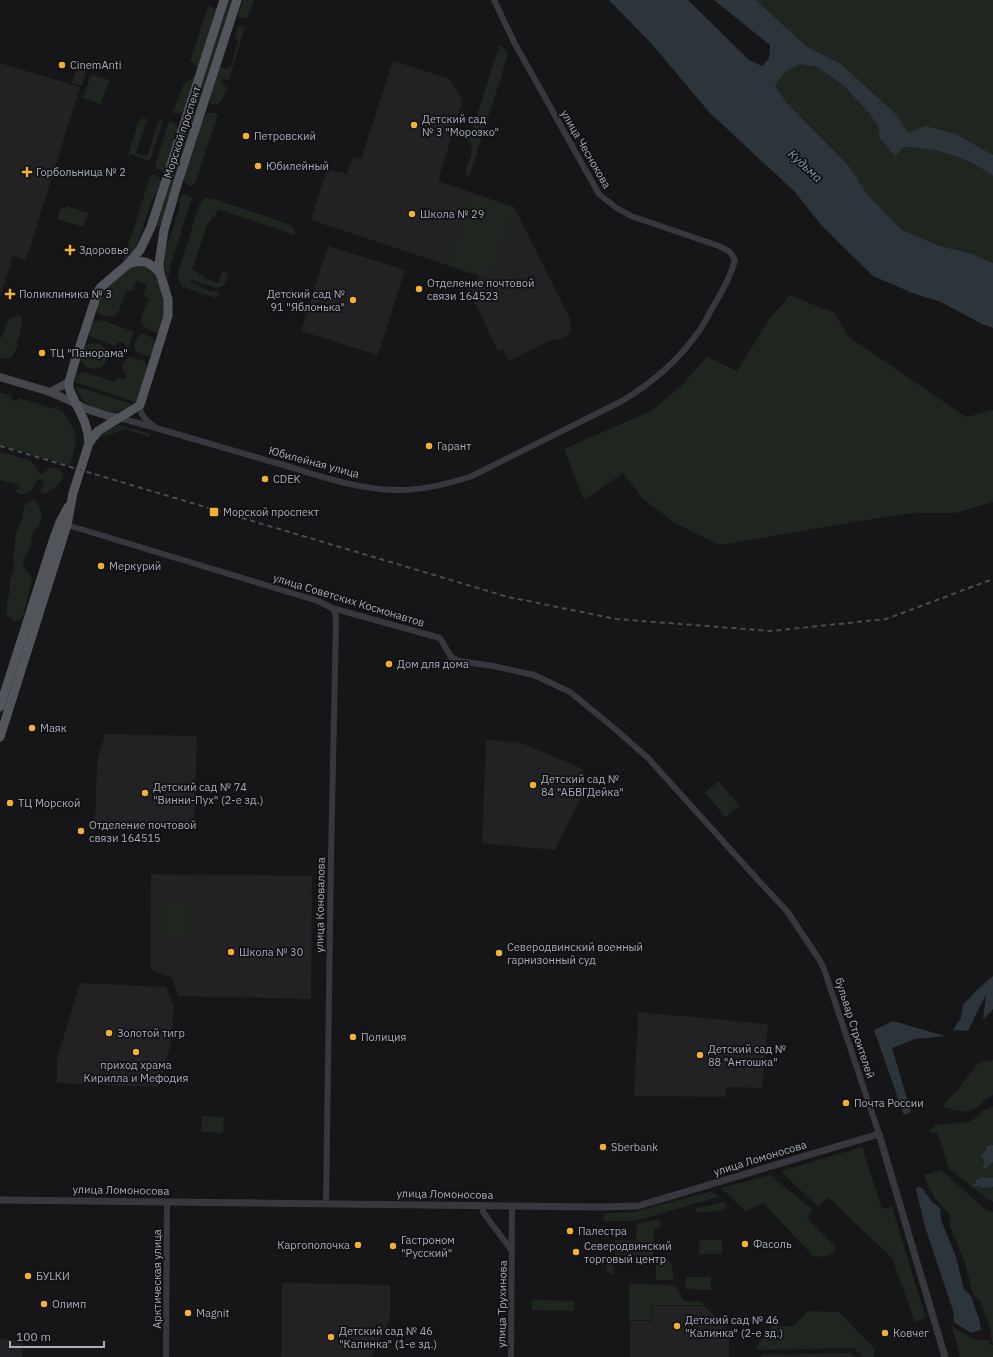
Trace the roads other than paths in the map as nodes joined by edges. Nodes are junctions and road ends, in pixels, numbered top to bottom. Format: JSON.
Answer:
{"nodes":[{"id":1,"x":224,"y":0,"type":"edge"},
{"id":2,"x":237,"y":0,"type":"edge"},
{"id":3,"x":494,"y":0,"type":"edge"},
{"id":4,"x":151,"y":226,"type":"junction"},
{"id":5,"x":164,"y":230,"type":"junction"},
{"id":6,"x":735,"y":260,"type":"joint"},
{"id":7,"x":128,"y":264,"type":"junction"},
{"id":8,"x":160,"y":273,"type":"junction"},
{"id":9,"x":0,"y":377,"type":"edge"},
{"id":10,"x":69,"y":382,"type":"junction"},
{"id":11,"x":50,"y":392,"type":"junction"},
{"id":12,"x":75,"y":402,"type":"junction"},
{"id":13,"x":140,"y":405,"type":"junction"},
{"id":14,"x":120,"y":418,"type":"junction"},
{"id":15,"x":156,"y":428,"type":"junction"},
{"id":16,"x":89,"y":443,"type":"junction"},
{"id":17,"x":64,"y":523,"type":"junction"},
{"id":18,"x":332,"y":608,"type":"junction"},
{"id":19,"x":0,"y":707,"type":"edge"},
{"id":20,"x":0,"y":737,"type":"edge"},
{"id":21,"x":648,"y":758,"type":"joint"},
{"id":22,"x":879,"y":1134,"type":"junction"},
{"id":23,"x":0,"y":1200,"type":"edge"},
{"id":24,"x":167,"y":1202,"type":"junction"},
{"id":25,"x":326,"y":1203,"type":"junction"},
{"id":26,"x":483,"y":1206,"type":"junction"},
{"id":27,"x":512,"y":1206,"type":"junction"},
{"id":28,"x":512,"y":1251,"type":"junction"},
{"id":29,"x":166,"y":1357,"type":"edge"},
{"id":30,"x":511,"y":1357,"type":"edge"},
{"id":31,"x":945,"y":1357,"type":"edge"}],
"edges":[{"from":1,"to":4,"type":"main road","name":"Морской проспект"},
{"from":2,"to":5,"type":"main road","name":"Морской проспект"},
{"from":3,"to":6,"type":"street","name":"улица Чеснокова"},
{"from":4,"to":5,"type":"main road"},
{"from":4,"to":7,"type":"main road","name":"Морской проспект"},
{"from":5,"to":8,"type":"main road","name":"Морской проспект"},
{"from":6,"to":15,"type":"street","name":"Юбилейная улица"},
{"from":7,"to":8,"type":"main road"},
{"from":7,"to":10,"type":"main road","name":"Морской проспект"},
{"from":8,"to":13,"type":"main road","name":"Морской проспект"},
{"from":9,"to":11,"type":"main road","name":"Юбилейная улица"},
{"from":10,"to":11,"type":"main road"},
{"from":10,"to":12,"type":"main road"},
{"from":11,"to":12,"type":"main road","name":"Юбилейная улица"},
{"from":12,"to":14,"type":"main road","name":"Юбилейная улица"},
{"from":12,"to":16,"type":"main road"},
{"from":13,"to":14,"type":"main road"},
{"from":13,"to":15,"type":"street"},
{"from":14,"to":15,"type":"street","name":"Юбилейная улица"},
{"from":14,"to":16,"type":"main road"},
{"from":16,"to":17,"type":"main road"},
{"from":17,"to":18,"type":"street","name":"улица Советских Космонавтов"},
{"from":17,"to":19,"type":"main road"},
{"from":17,"to":20,"type":"main road"},
{"from":18,"to":21,"type":"street","name":"улица Советских Космонавтов"},
{"from":18,"to":25,"type":"street","name":"улица Коновалова"},
{"from":21,"to":22,"type":"street","name":"бульвар Строителей"},
{"from":22,"to":27,"type":"street","name":"улица Ломоносова"},
{"from":22,"to":31,"type":"street","name":"бульвар Строителей"},
{"from":23,"to":24,"type":"street","name":"улица Ломоносова"},
{"from":24,"to":25,"type":"street","name":"улица Ломоносова"},
{"from":24,"to":29,"type":"street","name":"Арктическая улица"},
{"from":25,"to":26,"type":"street","name":"улица Ломоносова"},
{"from":26,"to":27,"type":"street","name":"улица Ломоносова"},
{"from":26,"to":28,"type":"street","name":"улица Трухинова"},
{"from":27,"to":28,"type":"street","name":"улица Трухинова"},
{"from":28,"to":30,"type":"street","name":"улица Трухинова"}]}
